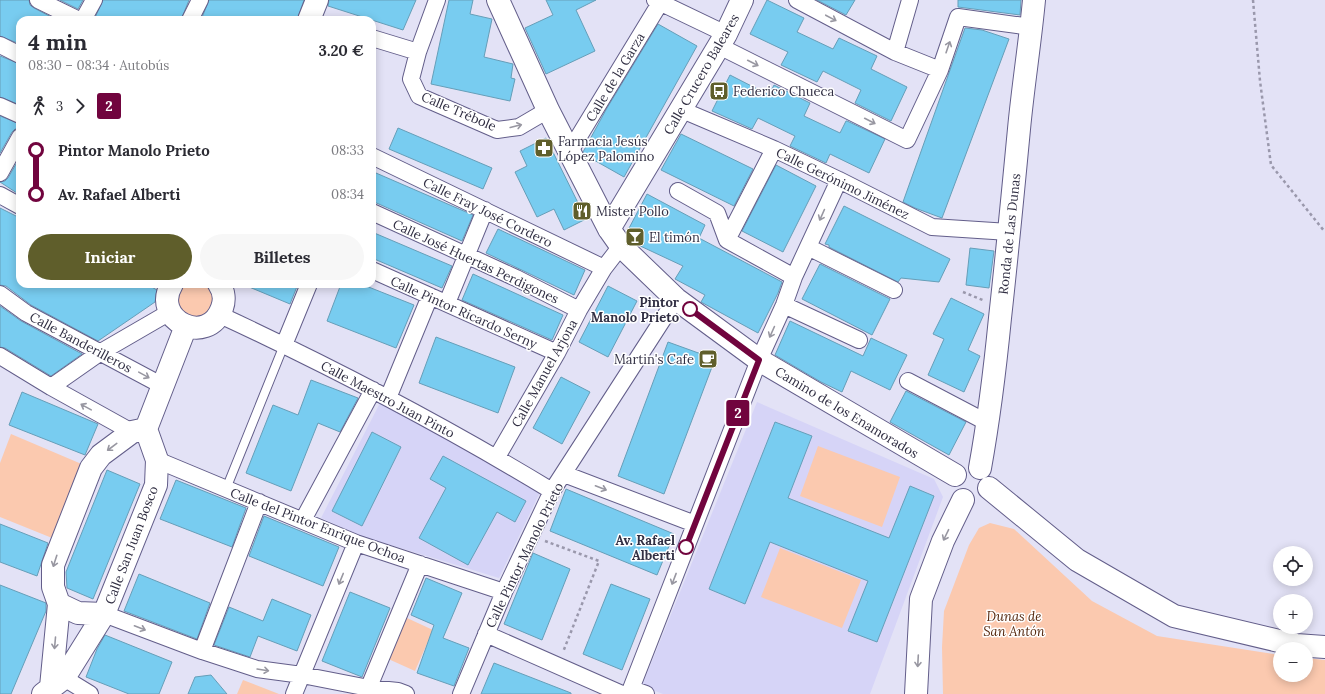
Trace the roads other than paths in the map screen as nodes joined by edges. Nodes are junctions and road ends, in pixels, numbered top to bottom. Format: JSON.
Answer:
{"nodes":[{"id":1,"x":38,"y":0,"type":"edge"},
{"id":2,"x":94,"y":0,"type":"edge"},
{"id":3,"x":200,"y":0,"type":"edge"},
{"id":4,"x":437,"y":0,"type":"edge"},
{"id":5,"x":498,"y":0,"type":"edge"},
{"id":6,"x":742,"y":0,"type":"edge"},
{"id":7,"x":797,"y":0,"type":"edge"},
{"id":8,"x":910,"y":0,"type":"edge"},
{"id":9,"x":1034,"y":0,"type":"edge"},
{"id":10,"x":658,"y":1,"type":"edge"},
{"id":11,"x":71,"y":16,"type":"edge"},
{"id":12,"x":85,"y":16,"type":"edge"},
{"id":13,"x":192,"y":16,"type":"edge"},
{"id":14,"x":1031,"y":27,"type":"junction"},
{"id":15,"x":376,"y":39,"type":"edge"},
{"id":16,"x":722,"y":40,"type":"junction"},
{"id":17,"x":0,"y":44,"type":"edge"},
{"id":18,"x":16,"y":52,"type":"edge"},
{"id":19,"x":418,"y":52,"type":"junction"},
{"id":20,"x":895,"y":52,"type":"junction"},
{"id":21,"x":940,"y":70,"type":"junction"},
{"id":22,"x":0,"y":106,"type":"edge"},
{"id":23,"x":548,"y":110,"type":"junction"},
{"id":24,"x":682,"y":110,"type":"junction"},
{"id":25,"x":16,"y":113,"type":"edge"},
{"id":26,"x":16,"y":144,"type":"edge"},
{"id":27,"x":774,"y":149,"type":"junction"},
{"id":28,"x":570,"y":151,"type":"junction"},
{"id":29,"x":376,"y":158,"type":"edge"},
{"id":30,"x":0,"y":173,"type":"edge"},
{"id":31,"x":839,"y":180,"type":"junction"},
{"id":32,"x":678,"y":191,"type":"dead end"},
{"id":33,"x":0,"y":195,"type":"edge"},
{"id":34,"x":16,"y":204,"type":"edge"},
{"id":35,"x":485,"y":210,"type":"junction"},
{"id":36,"x":376,"y":214,"type":"edge"},
{"id":37,"x":1009,"y":232,"type":"junction"},
{"id":38,"x":615,"y":238,"type":"junction"},
{"id":39,"x":727,"y":240,"type":"junction"},
{"id":40,"x":808,"y":247,"type":"junction"},
{"id":41,"x":467,"y":256,"type":"junction"},
{"id":42,"x":604,"y":268,"type":"junction"},
{"id":43,"x":376,"y":272,"type":"edge"},
{"id":44,"x":794,"y":277,"type":"junction"},
{"id":45,"x":168,"y":288,"type":"edge"},
{"id":46,"x":221,"y":288,"type":"edge"},
{"id":47,"x":307,"y":288,"type":"edge"},
{"id":48,"x":894,"y":290,"type":"dead end"},
{"id":49,"x":0,"y":294,"type":"edge"},
{"id":50,"x":430,"y":296,"type":"junction"},
{"id":51,"x":676,"y":299,"type":"junction"},
{"id":52,"x":447,"y":303,"type":"junction"},
{"id":53,"x":784,"y":305,"type":"junction"},
{"id":54,"x":579,"y":310,"type":"junction"},
{"id":55,"x":220,"y":315,"type":"junction"},
{"id":56,"x":178,"y":319,"type":"junction"},
{"id":57,"x":859,"y":340,"type":"dead end"},
{"id":58,"x":284,"y":345,"type":"junction"},
{"id":59,"x":101,"y":352,"type":"junction"},
{"id":60,"x":557,"y":354,"type":"junction"},
{"id":61,"x":0,"y":356,"type":"edge"},
{"id":62,"x":759,"y":360,"type":"junction"},
{"id":63,"x":908,"y":381,"type":"dead end"},
{"id":64,"x":163,"y":386,"type":"junction"},
{"id":65,"x":51,"y":388,"type":"junction"},
{"id":66,"x":373,"y":390,"type":"junction"},
{"id":67,"x":388,"y":398,"type":"junction"},
{"id":68,"x":988,"y":423,"type":"junction"},
{"id":69,"x":139,"y":430,"type":"junction"},
{"id":70,"x":497,"y":457,"type":"junction"},
{"id":71,"x":157,"y":460,"type":"junction"},
{"id":72,"x":980,"y":468,"type":"junction"},
{"id":73,"x":564,"y":474,"type":"junction"},
{"id":74,"x":955,"y":475,"type":"junction"},
{"id":75,"x":226,"y":490,"type":"junction"},
{"id":76,"x":552,"y":492,"type":"junction"},
{"id":77,"x":976,"y":497,"type":"junction"},
{"id":78,"x":260,"y":502,"type":"junction"},
{"id":79,"x":303,"y":520,"type":"junction"},
{"id":80,"x":695,"y":524,"type":"junction"},
{"id":81,"x":356,"y":543,"type":"junction"},
{"id":82,"x":420,"y":564,"type":"junction"},
{"id":83,"x":504,"y":592,"type":"junction"},
{"id":84,"x":59,"y":604,"type":"junction"},
{"id":85,"x":104,"y":614,"type":"junction"},
{"id":86,"x":486,"y":634,"type":"junction"},
{"id":87,"x":1325,"y":647,"type":"edge"},
{"id":88,"x":202,"y":651,"type":"junction"},
{"id":89,"x":302,"y":675,"type":"junction"},
{"id":90,"x":53,"y":686,"type":"edge"},
{"id":91,"x":367,"y":691,"type":"edge"},
{"id":92,"x":632,"y":693,"type":"edge"},
{"id":93,"x":90,"y":694,"type":"edge"},
{"id":94,"x":294,"y":694,"type":"edge"},
{"id":95,"x":406,"y":694,"type":"edge"},
{"id":96,"x":461,"y":694,"type":"edge"},
{"id":97,"x":916,"y":694,"type":"edge"},
{"id":98,"x":931,"y":694,"type":"edge"}],
"edges":[{"from":1,"to":11,"type":"street"},
{"from":2,"to":12,"type":"street"},
{"from":3,"to":13,"type":"street"},
{"from":4,"to":19,"type":"street","name":"Calle Trébole"},
{"from":5,"to":23,"type":"street","name":"Camino de los Enamorados"},
{"from":6,"to":16,"type":"street","name":"Calle Crucero Baleares"},
{"from":7,"to":20,"type":"street","one_way":true},
{"from":8,"to":20,"type":"street"},
{"from":9,"to":14,"type":"street","name":"Ronda de Las Dunas"},
{"from":10,"to":16,"type":"street"},
{"from":10,"to":28,"type":"street","name":"Calle de la Garza"},
{"from":21,"to":14,"type":"street","one_way":true},
{"from":14,"to":37,"type":"street","name":"Ronda de Las Dunas"},
{"from":15,"to":19,"type":"street"},
{"from":16,"to":21,"type":"street","one_way":true},
{"from":16,"to":24,"type":"street","name":"Calle Crucero Baleares"},
{"from":17,"to":18,"type":"street"},
{"from":19,"to":23,"type":"street","name":"Calle Trébole","one_way":true},
{"from":20,"to":21,"type":"street"},
{"from":22,"to":25,"type":"street"},
{"from":23,"to":28,"type":"street","name":"Camino de los Enamorados"},
{"from":24,"to":27,"type":"street","name":"Calle Gerónimo Jiménez"},
{"from":24,"to":38,"type":"street","name":"Calle Crucero Baleares"},
{"from":26,"to":30,"type":"street"},
{"from":27,"to":31,"type":"street","name":"Calle Gerónimo Jiménez"},
{"from":27,"to":39,"type":"street"},
{"from":28,"to":38,"type":"street","name":"Camino de los Enamorados"},
{"from":29,"to":35,"type":"street","name":"Calle Fray José Cordero"},
{"from":31,"to":37,"type":"street","name":"Calle Gerónimo Jiménez"},
{"from":31,"to":40,"type":"street","one_way":true},
{"from":32,"to":39,"type":"street"},
{"from":33,"to":34,"type":"street"},
{"from":35,"to":41,"type":"street"},
{"from":35,"to":42,"type":"street","name":"Calle Fray José Cordero"},
{"from":36,"to":41,"type":"street","name":"Calle José Huertas Perdigones"},
{"from":37,"to":68,"type":"street","name":"Ronda de Las Dunas"},
{"from":38,"to":42,"type":"street","name":"Calle Manuel Arjona"},
{"from":38,"to":51,"type":"street","name":"Camino de los Enamorados"},
{"from":39,"to":44,"type":"street"},
{"from":40,"to":44,"type":"street"},
{"from":40,"to":48,"type":"street"},
{"from":41,"to":52,"type":"street"},
{"from":41,"to":54,"type":"street","name":"Calle José Huertas Perdigones"},
{"from":42,"to":54,"type":"street","name":"Calle Manuel Arjona"},
{"from":43,"to":50,"type":"street","name":"Calle Pintor Ricardo Serny"},
{"from":44,"to":53,"type":"street"},
{"from":45,"to":56,"type":"street"},
{"from":46,"to":55,"type":"street"},
{"from":47,"to":58,"type":"street"},
{"from":49,"to":59,"type":"street","name":"Calle Banderilleros"},
{"from":50,"to":52,"type":"street","name":"Calle Pintor Ricardo Serny"},
{"from":50,"to":67,"type":"street"},
{"from":51,"to":62,"type":"street","name":"Camino de los Enamorados"},
{"from":51,"to":73,"type":"street","name":"Calle Pintor Manolo Prieto"},
{"from":52,"to":60,"type":"street","name":"Calle Pintor Ricardo Serny"},
{"from":53,"to":57,"type":"street"},
{"from":53,"to":62,"type":"street","one_way":true},
{"from":54,"to":60,"type":"street","name":"Calle Manuel Arjona"},
{"from":55,"to":56,"type":"street"},
{"from":55,"to":58,"type":"street","name":"Calle Maestro Juan Pinto"},
{"from":56,"to":59,"type":"street"},
{"from":56,"to":64,"type":"street"},
{"from":58,"to":66,"type":"street","name":"Calle Maestro Juan Pinto"},
{"from":58,"to":75,"type":"lane"},
{"from":59,"to":64,"type":"street","name":"Calle Banderilleros","one_way":true},
{"from":59,"to":65,"type":"street"},
{"from":60,"to":70,"type":"street","name":"Calle Manuel Arjona"},
{"from":61,"to":65,"type":"street"},
{"from":62,"to":74,"type":"street","name":"Camino de los Enamorados"},
{"from":62,"to":80,"type":"street"},
{"from":63,"to":68,"type":"street"},
{"from":64,"to":69,"type":"street"},
{"from":69,"to":65,"type":"street","one_way":true},
{"from":66,"to":67,"type":"street","name":"Calle Maestro Juan Pinto"},
{"from":66,"to":79,"type":"street"},
{"from":67,"to":70,"type":"street","name":"Calle Maestro Juan Pinto"},
{"from":68,"to":72,"type":"street","name":"Ronda de Las Dunas"},
{"from":69,"to":71,"type":"street","name":"Calle San Juan Bosco"},
{"from":69,"to":84,"type":"street","one_way":true},
{"from":70,"to":76,"type":"street","name":"Calle Maestro Juan Pinto"},
{"from":71,"to":75,"type":"street","name":"Calle del Pintor Enrique Ochoa"},
{"from":71,"to":85,"type":"street","name":"Calle San Juan Bosco"},
{"from":72,"to":74,"type":"street"},
{"from":72,"to":77,"type":"street"},
{"from":73,"to":76,"type":"street","name":"Calle Pintor Manolo Prieto"},
{"from":73,"to":80,"type":"street","one_way":true},
{"from":74,"to":77,"type":"street"},
{"from":75,"to":78,"type":"street","name":"Calle del Pintor Enrique Ochoa"},
{"from":76,"to":83,"type":"street","name":"Calle Pintor Manolo Prieto"},
{"from":77,"to":87,"type":"street"},
{"from":77,"to":97,"type":"street","one_way":true},
{"from":77,"to":98,"type":"street"},
{"from":78,"to":79,"type":"street","name":"Calle del Pintor Enrique Ochoa"},
{"from":78,"to":88,"type":"street"},
{"from":79,"to":81,"type":"street","name":"Calle del Pintor Enrique Ochoa"},
{"from":80,"to":92,"type":"street","one_way":true},
{"from":81,"to":82,"type":"street","name":"Calle del Pintor Enrique Ochoa"},
{"from":81,"to":89,"type":"street","one_way":true},
{"from":82,"to":83,"type":"street","name":"Calle del Pintor Enrique Ochoa"},
{"from":82,"to":91,"type":"street"},
{"from":83,"to":86,"type":"street","name":"Calle Pintor Manolo Prieto"},
{"from":84,"to":85,"type":"street"},
{"from":84,"to":90,"type":"street","one_way":true},
{"from":85,"to":88,"type":"street","one_way":true},
{"from":85,"to":90,"type":"street","name":"Calle San Juan Bosco"},
{"from":86,"to":92,"type":"street"},
{"from":86,"to":96,"type":"street","name":"Calle Pintor Manolo Prieto"},
{"from":88,"to":89,"type":"street","one_way":true},
{"from":89,"to":91,"type":"street"},
{"from":89,"to":94,"type":"street"},
{"from":90,"to":93,"type":"street"},
{"from":91,"to":95,"type":"street"}]}
